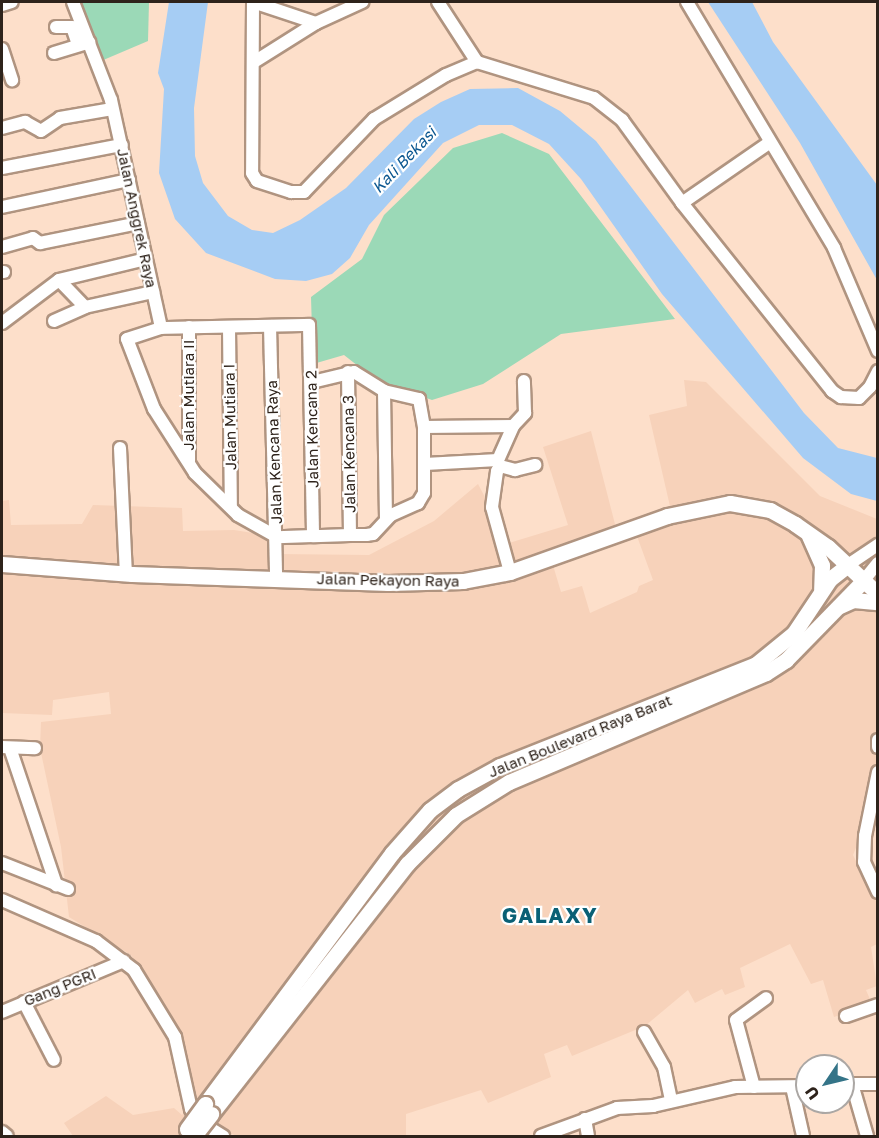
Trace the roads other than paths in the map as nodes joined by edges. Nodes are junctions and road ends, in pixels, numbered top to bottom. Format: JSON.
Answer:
{"nodes":[{"id":1,"x":12,"y":2,"type":"edge"},
{"id":2,"x":73,"y":2,"type":"edge"},
{"id":3,"x":253,"y":2,"type":"edge"},
{"id":4,"x":362,"y":2,"type":"edge"},
{"id":5,"x":438,"y":2,"type":"edge"},
{"id":6,"x":687,"y":2,"type":"edge"},
{"id":7,"x":2,"y":5,"type":"edge"},
{"id":8,"x":316,"y":23,"type":"junction"},
{"id":9,"x":77,"y":25,"type":"junction"},
{"id":10,"x":56,"y":27,"type":"dead end"},
{"id":11,"x":84,"y":43,"type":"junction"},
{"id":12,"x":2,"y":49,"type":"edge"},
{"id":13,"x":54,"y":53,"type":"dead end"},
{"id":14,"x":254,"y":62,"type":"junction"},
{"id":15,"x":477,"y":62,"type":"junction"},
{"id":16,"x":12,"y":80,"type":"dead end"},
{"id":17,"x":112,"y":109,"type":"junction"},
{"id":18,"x":2,"y":128,"type":"edge"},
{"id":19,"x":769,"y":143,"type":"junction"},
{"id":20,"x":122,"y":145,"type":"junction"},
{"id":21,"x":2,"y":168,"type":"edge"},
{"id":22,"x":129,"y":180,"type":"junction"},
{"id":23,"x":682,"y":203,"type":"junction"},
{"id":24,"x":2,"y":207,"type":"edge"},
{"id":25,"x":138,"y":223,"type":"junction"},
{"id":26,"x":2,"y":247,"type":"edge"},
{"id":27,"x":146,"y":259,"type":"junction"},
{"id":28,"x":60,"y":278,"type":"junction"},
{"id":29,"x":153,"y":292,"type":"junction"},
{"id":30,"x":85,"y":307,"type":"junction"},
{"id":31,"x":54,"y":321,"type":"dead end"},
{"id":32,"x":2,"y":323,"type":"edge"},
{"id":33,"x":270,"y":326,"type":"junction"},
{"id":34,"x":189,"y":327,"type":"junction"},
{"id":35,"x":228,"y":327,"type":"junction"},
{"id":36,"x":162,"y":328,"type":"junction"},
{"id":37,"x":878,"y":351,"type":"edge"},
{"id":38,"x":878,"y":371,"type":"edge"},
{"id":39,"x":348,"y":372,"type":"junction"},
{"id":40,"x":524,"y":381,"type":"dead end"},
{"id":41,"x":312,"y":382,"type":"junction"},
{"id":42,"x":384,"y":391,"type":"junction"},
{"id":43,"x":513,"y":426,"type":"junction"},
{"id":44,"x":424,"y":427,"type":"junction"},
{"id":45,"x":120,"y":448,"type":"dead end"},
{"id":46,"x":189,"y":462,"type":"junction"},
{"id":47,"x":425,"y":464,"type":"junction"},
{"id":48,"x":535,"y":465,"type":"dead end"},
{"id":49,"x":231,"y":507,"type":"junction"},
{"id":50,"x":386,"y":519,"type":"junction"},
{"id":51,"x":808,"y":534,"type":"junction"},
{"id":52,"x":350,"y":535,"type":"junction"},
{"id":53,"x":313,"y":536,"type":"junction"},
{"id":54,"x":277,"y":537,"type":"junction"},
{"id":55,"x":878,"y":545,"type":"edge"},
{"id":56,"x":878,"y":563,"type":"edge"},
{"id":57,"x":2,"y":564,"type":"edge"},
{"id":58,"x":848,"y":565,"type":"junction"},
{"id":59,"x":510,"y":572,"type":"junction"},
{"id":60,"x":126,"y":573,"type":"junction"},
{"id":61,"x":276,"y":578,"type":"junction"},
{"id":62,"x":864,"y":580,"type":"junction"},
{"id":63,"x":821,"y":594,"type":"junction"},
{"id":64,"x":878,"y":594,"type":"edge"},
{"id":65,"x":878,"y":602,"type":"edge"},
{"id":66,"x":836,"y":606,"type":"junction"},
{"id":67,"x":727,"y":685,"type":"junction"},
{"id":68,"x":878,"y":740,"type":"edge"},
{"id":69,"x":878,"y":747,"type":"edge"},
{"id":70,"x":6,"y":748,"type":"edge"},
{"id":71,"x":35,"y":748,"type":"dead end"},
{"id":72,"x":878,"y":772,"type":"edge"},
{"id":73,"x":3,"y":860,"type":"edge"},
{"id":74,"x":878,"y":892,"type":"edge"},
{"id":75,"x":2,"y":900,"type":"edge"},
{"id":76,"x":328,"y":954,"type":"junction"},
{"id":77,"x":124,"y":962,"type":"junction"},
{"id":78,"x":766,"y":998,"type":"dead end"},
{"id":79,"x":24,"y":1002,"type":"junction"},
{"id":80,"x":878,"y":1005,"type":"edge"},
{"id":81,"x":2,"y":1009,"type":"edge"},
{"id":82,"x":846,"y":1016,"type":"dead end"},
{"id":83,"x":644,"y":1032,"type":"dead end"},
{"id":84,"x":54,"y":1060,"type":"dead end"},
{"id":85,"x":855,"y":1084,"type":"edge"},
{"id":86,"x":878,"y":1084,"type":"edge"},
{"id":87,"x":754,"y":1087,"type":"junction"},
{"id":88,"x":792,"y":1087,"type":"junction"},
{"id":89,"x":795,"y":1087,"type":"edge"},
{"id":90,"x":671,"y":1101,"type":"junction"},
{"id":91,"x":855,"y":1104,"type":"edge"},
{"id":92,"x":585,"y":1119,"type":"junction"},
{"id":93,"x":2,"y":1132,"type":"edge"},
{"id":94,"x":188,"y":1134,"type":"edge"},
{"id":95,"x":7,"y":1137,"type":"edge"},
{"id":96,"x":223,"y":1137,"type":"edge"},
{"id":97,"x":541,"y":1137,"type":"edge"},
{"id":98,"x":588,"y":1137,"type":"edge"},
{"id":99,"x":803,"y":1137,"type":"edge"},
{"id":100,"x":867,"y":1137,"type":"edge"}],
"edges":[{"from":1,"to":7,"type":"street"},
{"from":2,"to":9,"type":"street","name":"Jalan Anggrek Raya"},
{"from":3,"to":8,"type":"street"},
{"from":3,"to":14,"type":"street"},
{"from":4,"to":8,"type":"street"},
{"from":5,"to":15,"type":"street"},
{"from":6,"to":19,"type":"street"},
{"from":8,"to":14,"type":"street"},
{"from":9,"to":10,"type":"street"},
{"from":9,"to":11,"type":"street","name":"Jalan Anggrek Raya"},
{"from":11,"to":13,"type":"street"},
{"from":11,"to":17,"type":"street","name":"Jalan Anggrek Raya"},
{"from":12,"to":16,"type":"street"},
{"from":14,"to":15,"type":"street"},
{"from":15,"to":23,"type":"street"},
{"from":17,"to":18,"type":"street"},
{"from":17,"to":20,"type":"street","name":"Jalan Anggrek Raya"},
{"from":19,"to":23,"type":"street"},
{"from":19,"to":37,"type":"street"},
{"from":20,"to":21,"type":"street"},
{"from":20,"to":22,"type":"street","name":"Jalan Anggrek Raya"},
{"from":22,"to":24,"type":"street"},
{"from":22,"to":25,"type":"street","name":"Jalan Anggrek Raya"},
{"from":23,"to":38,"type":"street"},
{"from":25,"to":26,"type":"street"},
{"from":25,"to":27,"type":"street","name":"Jalan Anggrek Raya"},
{"from":27,"to":28,"type":"street"},
{"from":27,"to":29,"type":"street","name":"Jalan Anggrek Raya"},
{"from":28,"to":30,"type":"street"},
{"from":28,"to":32,"type":"street"},
{"from":29,"to":30,"type":"street"},
{"from":29,"to":36,"type":"street","name":"Jalan Anggrek Raya"},
{"from":30,"to":31,"type":"street"},
{"from":33,"to":35,"type":"street"},
{"from":33,"to":41,"type":"street","name":"Jalan Kencana 2"},
{"from":33,"to":54,"type":"street","name":"Jalan Kencana Raya"},
{"from":34,"to":35,"type":"street"},
{"from":34,"to":36,"type":"street"},
{"from":34,"to":46,"type":"street","name":"Jalan Mutiara II"},
{"from":35,"to":49,"type":"street","name":"Jalan Mutiara I"},
{"from":36,"to":46,"type":"street"},
{"from":39,"to":41,"type":"street"},
{"from":39,"to":42,"type":"street"},
{"from":39,"to":52,"type":"street","name":"Jalan Kencana 3"},
{"from":40,"to":43,"type":"street"},
{"from":41,"to":53,"type":"street","name":"Jalan Kencana 2"},
{"from":42,"to":44,"type":"street"},
{"from":42,"to":50,"type":"street"},
{"from":43,"to":44,"type":"street"},
{"from":43,"to":47,"type":"street"},
{"from":44,"to":47,"type":"street"},
{"from":45,"to":60,"type":"street"},
{"from":46,"to":49,"type":"street"},
{"from":47,"to":50,"type":"street"},
{"from":48,"to":59,"type":"street"},
{"from":49,"to":54,"type":"street"},
{"from":50,"to":52,"type":"street"},
{"from":51,"to":58,"type":"main road","name":"Jalan Pekayon Raya"},
{"from":51,"to":59,"type":"main road","name":"Jalan Pekayon Raya"},
{"from":51,"to":63,"type":"main road"},
{"from":52,"to":53,"type":"street"},
{"from":53,"to":54,"type":"street"},
{"from":54,"to":61,"type":"street","name":"Jalan Kencana Raya"},
{"from":55,"to":58,"type":"street"},
{"from":56,"to":62,"type":"street"},
{"from":57,"to":60,"type":"main road","name":"Jalan Pekayon Raya"},
{"from":58,"to":62,"type":"main road","name":"Jalan Pekayon Raya"},
{"from":58,"to":63,"type":"main road","name":"Jalan Boulevard Raya Barat"},
{"from":59,"to":61,"type":"main road","name":"Jalan Pekayon Raya"},
{"from":60,"to":61,"type":"main road","name":"Jalan Pekayon Raya"},
{"from":62,"to":64,"type":"main road","name":"Jalan Pekayon Raya"},
{"from":62,"to":66,"type":"main road","name":"Jalan Boulevard Raya Barat"},
{"from":63,"to":66,"type":"main road"},
{"from":63,"to":67,"type":"main road","name":"Jalan Boulevard Raya Barat"},
{"from":65,"to":66,"type":"main road"},
{"from":66,"to":67,"type":"main road","name":"Jalan Boulevard Raya Barat"},
{"from":67,"to":76,"type":"main road","name":"Jalan Boulevard Raya Barat"},
{"from":67,"to":76,"type":"main road","name":"Jalan Boulevard Raya Barat"},
{"from":68,"to":69,"type":"street"},
{"from":70,"to":71,"type":"street"},
{"from":70,"to":73,"type":"street"},
{"from":72,"to":74,"type":"street"},
{"from":75,"to":77,"type":"street"},
{"from":76,"to":94,"type":"main road","name":"Jalan Boulevard Raya Barat","bridge":true},
{"from":77,"to":79,"type":"street","name":"Gang PGRI"},
{"from":77,"to":96,"type":"street"},
{"from":78,"to":87,"type":"street"},
{"from":79,"to":81,"type":"street","name":"Gang PGRI"},
{"from":79,"to":84,"type":"street"},
{"from":80,"to":82,"type":"street"},
{"from":83,"to":90,"type":"street"},
{"from":85,"to":86,"type":"street"},
{"from":87,"to":88,"type":"street"},
{"from":87,"to":90,"type":"street"},
{"from":88,"to":89,"type":"street"},
{"from":88,"to":99,"type":"street"},
{"from":90,"to":92,"type":"street"},
{"from":91,"to":100,"type":"street"},
{"from":92,"to":97,"type":"street"},
{"from":92,"to":98,"type":"street"},
{"from":93,"to":95,"type":"street"}]}
